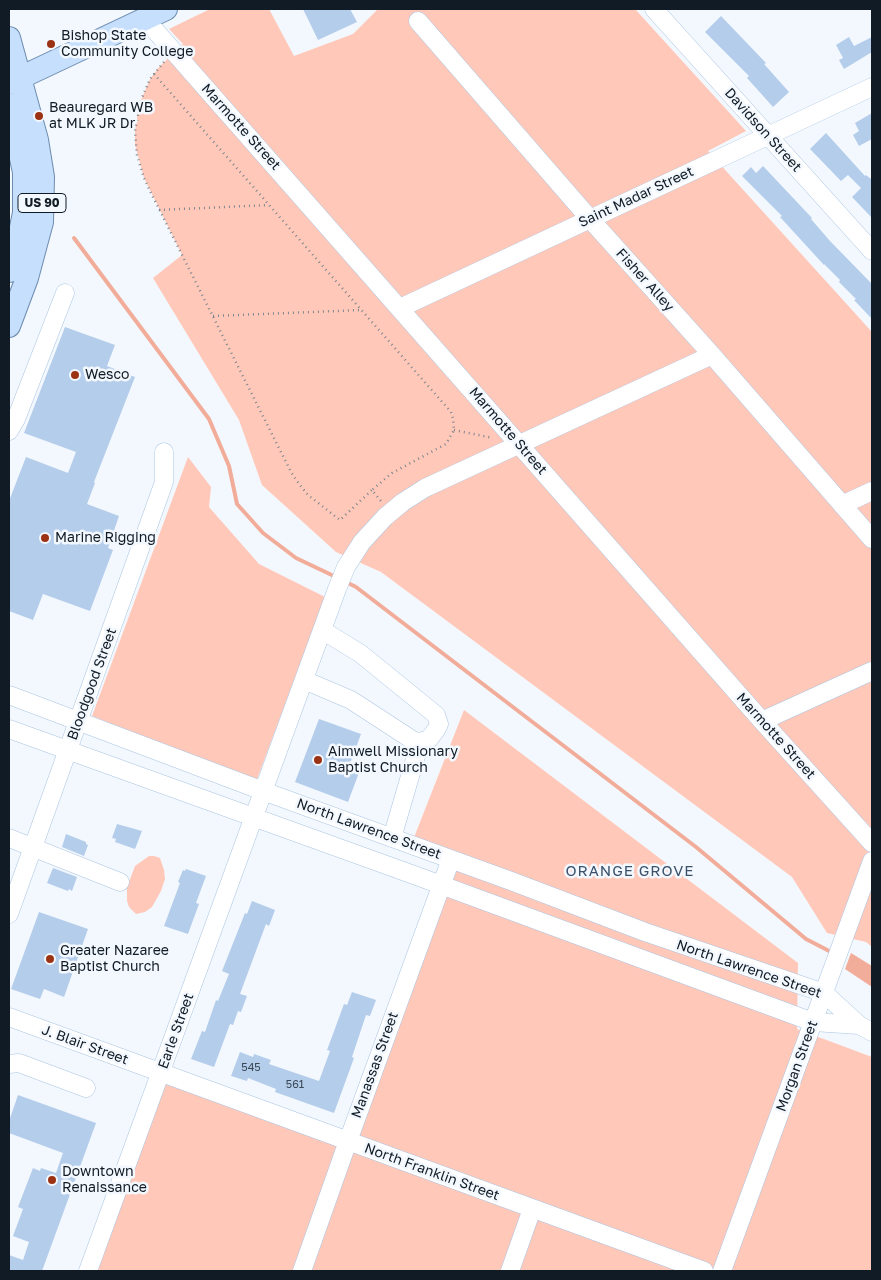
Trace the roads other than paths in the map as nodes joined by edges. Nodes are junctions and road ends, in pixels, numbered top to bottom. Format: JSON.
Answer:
{"nodes":[{"id":1,"x":166,"y":9,"type":"edge"},
{"id":2,"x":654,"y":9,"type":"edge"},
{"id":3,"x":145,"y":19,"type":"junction"},
{"id":4,"x":418,"y":21,"type":"dead end"},
{"id":5,"x":9,"y":38,"type":"edge"},
{"id":6,"x":14,"y":80,"type":"edge"},
{"id":7,"x":872,"y":87,"type":"edge"},
{"id":8,"x":9,"y":104,"type":"edge"},
{"id":9,"x":768,"y":136,"type":"junction"},
{"id":10,"x":590,"y":219,"type":"junction"},
{"id":11,"x":872,"y":252,"type":"edge"},
{"id":12,"x":9,"y":270,"type":"edge"},
{"id":13,"x":66,"y":293,"type":"dead end"},
{"id":14,"x":400,"y":308,"type":"junction"},
{"id":15,"x":9,"y":326,"type":"edge"},
{"id":16,"x":712,"y":356,"type":"junction"},
{"id":17,"x":9,"y":430,"type":"edge"},
{"id":18,"x":520,"y":444,"type":"junction"},
{"id":19,"x":164,"y":452,"type":"dead end"},
{"id":20,"x":872,"y":491,"type":"edge"},
{"id":21,"x":842,"y":505,"type":"junction"},
{"id":22,"x":872,"y":539,"type":"edge"},
{"id":23,"x":322,"y":630,"type":"junction"},
{"id":24,"x":872,"y":672,"type":"edge"},
{"id":25,"x":304,"y":680,"type":"junction"},
{"id":26,"x":9,"y":696,"type":"edge"},
{"id":27,"x":762,"y":721,"type":"junction"},
{"id":28,"x":78,"y":722,"type":"junction"},
{"id":29,"x":9,"y":729,"type":"edge"},
{"id":30,"x":420,"y":742,"type":"junction"},
{"id":31,"x":68,"y":750,"type":"junction"},
{"id":32,"x":264,"y":791,"type":"junction"},
{"id":33,"x":254,"y":819,"type":"junction"},
{"id":34,"x":9,"y":838,"type":"edge"},
{"id":35,"x":392,"y":838,"type":"junction"},
{"id":36,"x":872,"y":843,"type":"edge"},
{"id":37,"x":33,"y":847,"type":"junction"},
{"id":38,"x":451,"y":858,"type":"junction"},
{"id":39,"x":872,"y":861,"type":"edge"},
{"id":40,"x":120,"y":882,"type":"dead end"},
{"id":41,"x":440,"y":886,"type":"junction"},
{"id":42,"x":9,"y":914,"type":"edge"},
{"id":43,"x":824,"y":994,"type":"junction"},
{"id":44,"x":9,"y":1017,"type":"edge"},
{"id":45,"x":814,"y":1022,"type":"junction"},
{"id":46,"x":866,"y":1029,"type":"edge"},
{"id":47,"x":9,"y":1064,"type":"edge"},
{"id":48,"x":161,"y":1074,"type":"junction"},
{"id":49,"x":86,"y":1088,"type":"dead end"},
{"id":50,"x":348,"y":1141,"type":"junction"},
{"id":51,"x":532,"y":1209,"type":"junction"},
{"id":52,"x":88,"y":1271,"type":"edge"},
{"id":53,"x":302,"y":1271,"type":"edge"},
{"id":54,"x":510,"y":1271,"type":"edge"},
{"id":55,"x":704,"y":1271,"type":"edge"},
{"id":56,"x":722,"y":1271,"type":"edge"}],
"edges":[{"from":1,"to":3,"type":"main road"},
{"from":2,"to":9,"type":"street","name":"Davidson Street"},
{"from":3,"to":6,"type":"main road"},
{"from":3,"to":14,"type":"street","name":"Marmotte Street"},
{"from":4,"to":10,"type":"street","name":"Fisher Alley"},
{"from":5,"to":6,"type":"main road","number":"US 90"},
{"from":6,"to":15,"type":"main road","number":"US 90"},
{"from":7,"to":9,"type":"street","name":"Saint Madar Street"},
{"from":8,"to":12,"type":"main road","number":"US 90"},
{"from":9,"to":10,"type":"street","name":"Saint Madar Street"},
{"from":9,"to":11,"type":"street","name":"Davidson Street"},
{"from":10,"to":14,"type":"street","name":"Saint Madar Street"},
{"from":10,"to":16,"type":"street","name":"Fisher Alley"},
{"from":13,"to":17,"type":"street"},
{"from":14,"to":18,"type":"street","name":"Marmotte Street"},
{"from":16,"to":18,"type":"street","name":"Earle Street"},
{"from":16,"to":21,"type":"street","name":"Fisher Alley"},
{"from":18,"to":23,"type":"street","name":"Earle Street"},
{"from":18,"to":27,"type":"street","name":"Marmotte Street"},
{"from":19,"to":28,"type":"street","name":"Bloodgood Street"},
{"from":20,"to":21,"type":"street"},
{"from":21,"to":22,"type":"street","name":"Fisher Alley"},
{"from":23,"to":25,"type":"street","name":"Earle Street"},
{"from":23,"to":30,"type":"street"},
{"from":24,"to":27,"type":"street"},
{"from":25,"to":30,"type":"street"},
{"from":25,"to":32,"type":"street","name":"Earle Street"},
{"from":26,"to":28,"type":"street","name":"North Lawrence Street"},
{"from":27,"to":36,"type":"street","name":"Marmotte Street"},
{"from":28,"to":31,"type":"street","name":"Bloodgood Street"},
{"from":28,"to":32,"type":"street","name":"North Lawrence Street"},
{"from":29,"to":31,"type":"street","name":"North Lawrence Street"},
{"from":30,"to":35,"type":"street"},
{"from":31,"to":33,"type":"street","name":"North Lawrence Street"},
{"from":31,"to":37,"type":"street","name":"Bloodgood Street"},
{"from":32,"to":33,"type":"street","name":"Earle Street"},
{"from":32,"to":35,"type":"street","name":"North Lawrence Street"},
{"from":33,"to":41,"type":"street","name":"North Lawrence Street"},
{"from":33,"to":48,"type":"street","name":"Earle Street"},
{"from":34,"to":37,"type":"street"},
{"from":35,"to":38,"type":"street","name":"North Lawrence Street"},
{"from":37,"to":40,"type":"street"},
{"from":37,"to":42,"type":"street","name":"Bloodgood Street"},
{"from":38,"to":41,"type":"street","name":"Manassas Street"},
{"from":38,"to":43,"type":"street","name":"North Lawrence Street"},
{"from":39,"to":43,"type":"street","name":"Morgan Street"},
{"from":41,"to":45,"type":"street","name":"North Lawrence Street"},
{"from":41,"to":50,"type":"street","name":"Manassas Street"},
{"from":43,"to":45,"type":"street","name":"Morgan Street"},
{"from":43,"to":46,"type":"street","name":"North Lawrence Street"},
{"from":44,"to":48,"type":"street","name":"J. Blair Street"},
{"from":45,"to":46,"type":"street","name":"North Lawrence Street"},
{"from":45,"to":56,"type":"street","name":"Morgan Street"},
{"from":47,"to":49,"type":"street"},
{"from":48,"to":50,"type":"street","name":"North Franklin Street"},
{"from":48,"to":52,"type":"street","name":"Earle Street"},
{"from":50,"to":51,"type":"street","name":"North Franklin Street"},
{"from":50,"to":53,"type":"street","name":"Manassas Street"},
{"from":51,"to":54,"type":"street"},
{"from":51,"to":55,"type":"street","name":"North Franklin Street"}]}
